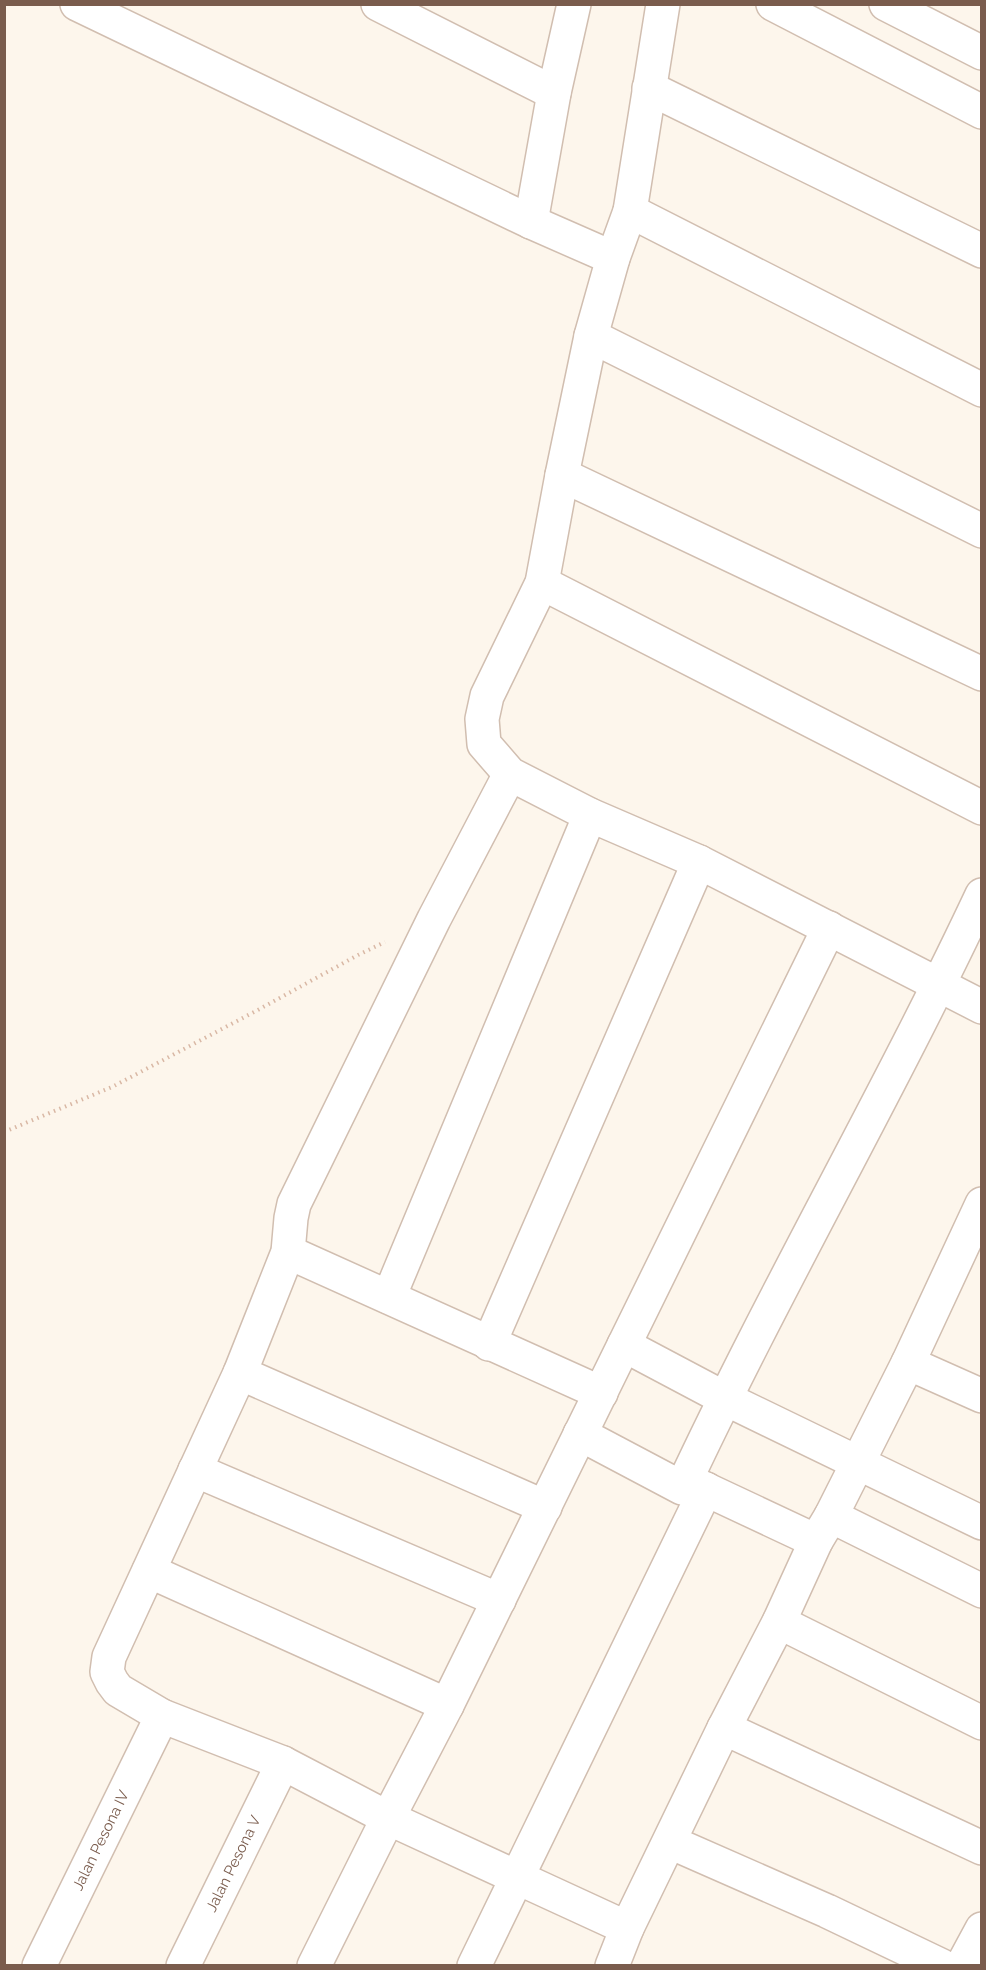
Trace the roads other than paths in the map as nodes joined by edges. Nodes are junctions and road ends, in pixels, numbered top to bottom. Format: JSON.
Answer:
{"nodes":[{"id":1,"x":378,"y":4,"type":"edge"},
{"id":2,"x":574,"y":4,"type":"edge"},
{"id":3,"x":663,"y":4,"type":"edge"},
{"id":4,"x":774,"y":4,"type":"edge"},
{"id":5,"x":886,"y":4,"type":"edge"},
{"id":6,"x":86,"y":6,"type":"edge"},
{"id":7,"x":981,"y":53,"type":"edge"},
{"id":8,"x":649,"y":88,"type":"junction"},
{"id":9,"x":554,"y":93,"type":"junction"},
{"id":10,"x":981,"y":112,"type":"edge"},
{"id":11,"x":630,"y":211,"type":"junction"},
{"id":12,"x":531,"y":222,"type":"junction"},
{"id":13,"x":981,"y":251,"type":"edge"},
{"id":14,"x":613,"y":258,"type":"junction"},
{"id":15,"x":591,"y":336,"type":"junction"},
{"id":16,"x":981,"y":390,"type":"edge"},
{"id":17,"x":562,"y":475,"type":"junction"},
{"id":18,"x":981,"y":531,"type":"edge"},
{"id":19,"x":542,"y":583,"type":"junction"},
{"id":20,"x":981,"y":674,"type":"edge"},
{"id":21,"x":510,"y":774,"type":"junction"},
{"id":22,"x":981,"y":808,"type":"edge"},
{"id":23,"x":590,"y":815,"type":"junction"},
{"id":24,"x":699,"y":862,"type":"junction"},
{"id":25,"x":981,"y":895,"type":"edge"},
{"id":26,"x":829,"y":928,"type":"junction"},
{"id":27,"x":939,"y":985,"type":"junction"},
{"id":28,"x":981,"y":1007,"type":"edge"},
{"id":29,"x":981,"y":1204,"type":"edge"},
{"id":30,"x":288,"y":1252,"type":"junction"},
{"id":31,"x":970,"y":1256,"type":"edge"},
{"id":32,"x":389,"y":1297,"type":"junction"},
{"id":33,"x":489,"y":1344,"type":"junction"},
{"id":34,"x":624,"y":1345,"type":"junction"},
{"id":35,"x":908,"y":1363,"type":"junction"},
{"id":36,"x":240,"y":1373,"type":"junction"},
{"id":37,"x":601,"y":1393,"type":"junction"},
{"id":38,"x":981,"y":1396,"type":"edge"},
{"id":39,"x":724,"y":1398,"type":"junction"},
{"id":40,"x":580,"y":1434,"type":"junction"},
{"id":41,"x":858,"y":1462,"type":"junction"},
{"id":42,"x":195,"y":1470,"type":"junction"},
{"id":43,"x":696,"y":1484,"type":"junction"},
{"id":44,"x":545,"y":1507,"type":"junction"},
{"id":45,"x":981,"y":1522,"type":"edge"},
{"id":46,"x":824,"y":1528,"type":"junction"},
{"id":47,"x":149,"y":1571,"type":"junction"},
{"id":48,"x":981,"y":1591,"type":"edge"},
{"id":49,"x":499,"y":1600,"type":"junction"},
{"id":50,"x":779,"y":1622,"type":"junction"},
{"id":51,"x":447,"y":1705,"type":"junction"},
{"id":52,"x":162,"y":1716,"type":"junction"},
{"id":53,"x":981,"y":1723,"type":"edge"},
{"id":54,"x":724,"y":1728,"type":"junction"},
{"id":55,"x":284,"y":1763,"type":"junction"},
{"id":56,"x":388,"y":1818,"type":"junction"},
{"id":57,"x":670,"y":1842,"type":"junction"},
{"id":58,"x":981,"y":1848,"type":"edge"},
{"id":59,"x":516,"y":1878,"type":"junction"},
{"id":60,"x":627,"y":1928,"type":"junction"},
{"id":61,"x":39,"y":1965,"type":"edge"},
{"id":62,"x":183,"y":1965,"type":"edge"},
{"id":63,"x":314,"y":1965,"type":"edge"},
{"id":64,"x":474,"y":1965,"type":"edge"},
{"id":65,"x":612,"y":1965,"type":"edge"},
{"id":66,"x":942,"y":1965,"type":"edge"}],
"edges":[{"from":1,"to":9,"type":"street"},
{"from":2,"to":9,"type":"street"},
{"from":3,"to":8,"type":"street"},
{"from":4,"to":10,"type":"street"},
{"from":5,"to":7,"type":"street"},
{"from":6,"to":12,"type":"street"},
{"from":8,"to":11,"type":"street"},
{"from":8,"to":13,"type":"street"},
{"from":9,"to":12,"type":"street"},
{"from":11,"to":14,"type":"street"},
{"from":11,"to":16,"type":"street"},
{"from":12,"to":14,"type":"street"},
{"from":14,"to":15,"type":"street"},
{"from":15,"to":17,"type":"street"},
{"from":15,"to":18,"type":"street"},
{"from":17,"to":19,"type":"street"},
{"from":17,"to":20,"type":"street"},
{"from":19,"to":21,"type":"street"},
{"from":19,"to":22,"type":"street"},
{"from":21,"to":23,"type":"street"},
{"from":21,"to":30,"type":"street"},
{"from":23,"to":24,"type":"street"},
{"from":23,"to":32,"type":"street"},
{"from":24,"to":26,"type":"street"},
{"from":24,"to":33,"type":"street"},
{"from":25,"to":27,"type":"street"},
{"from":26,"to":27,"type":"street"},
{"from":26,"to":34,"type":"street"},
{"from":27,"to":28,"type":"street"},
{"from":27,"to":39,"type":"street"},
{"from":29,"to":31,"type":"street"},
{"from":30,"to":32,"type":"street"},
{"from":30,"to":36,"type":"street"},
{"from":31,"to":35,"type":"street"},
{"from":32,"to":33,"type":"street"},
{"from":33,"to":37,"type":"street"},
{"from":34,"to":37,"type":"street"},
{"from":34,"to":39,"type":"street"},
{"from":35,"to":38,"type":"street"},
{"from":35,"to":41,"type":"street"},
{"from":36,"to":42,"type":"street"},
{"from":36,"to":44,"type":"street"},
{"from":37,"to":40,"type":"street"},
{"from":39,"to":41,"type":"street"},
{"from":39,"to":43,"type":"street"},
{"from":40,"to":43,"type":"street"},
{"from":40,"to":44,"type":"street"},
{"from":41,"to":45,"type":"street"},
{"from":41,"to":46,"type":"street"},
{"from":42,"to":47,"type":"street"},
{"from":42,"to":49,"type":"street"},
{"from":43,"to":46,"type":"street"},
{"from":43,"to":59,"type":"street"},
{"from":44,"to":49,"type":"street"},
{"from":46,"to":48,"type":"street"},
{"from":46,"to":50,"type":"street"},
{"from":47,"to":51,"type":"street"},
{"from":47,"to":52,"type":"street"},
{"from":49,"to":51,"type":"street"},
{"from":50,"to":53,"type":"street"},
{"from":50,"to":54,"type":"street"},
{"from":51,"to":56,"type":"street"},
{"from":52,"to":55,"type":"street"},
{"from":52,"to":61,"type":"street","name":"Jalan Pesona IV"},
{"from":54,"to":57,"type":"street"},
{"from":54,"to":58,"type":"street"},
{"from":55,"to":56,"type":"street"},
{"from":55,"to":62,"type":"street","name":"Jalan Pesona V"},
{"from":56,"to":59,"type":"street"},
{"from":56,"to":63,"type":"street"},
{"from":57,"to":60,"type":"street"},
{"from":57,"to":66,"type":"street"},
{"from":59,"to":60,"type":"street"},
{"from":59,"to":64,"type":"street"},
{"from":60,"to":65,"type":"street"}]}
